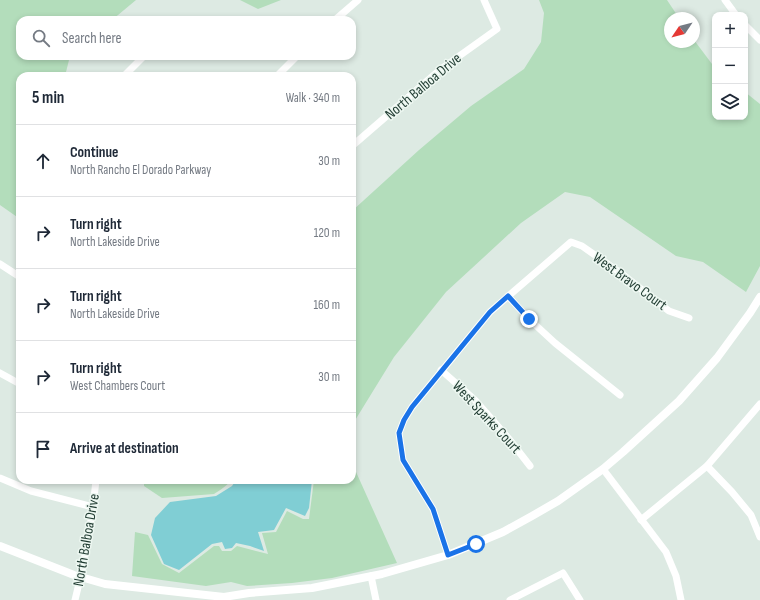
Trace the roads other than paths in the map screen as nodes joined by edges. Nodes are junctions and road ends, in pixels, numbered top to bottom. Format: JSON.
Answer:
{"nodes":[{"id":1,"x":358,"y":0,"type":"edge"},
{"id":2,"x":484,"y":0,"type":"edge"},
{"id":3,"x":725,"y":0,"type":"edge"},
{"id":4,"x":734,"y":12,"type":"edge"},
{"id":5,"x":340,"y":16,"type":"edge"},
{"id":6,"x":748,"y":29,"type":"edge"},
{"id":7,"x":760,"y":40,"type":"edge"},
{"id":8,"x":140,"y":60,"type":"edge"},
{"id":9,"x":293,"y":60,"type":"edge"},
{"id":10,"x":128,"y":72,"type":"edge"},
{"id":11,"x":281,"y":72,"type":"edge"},
{"id":12,"x":356,"y":143,"type":"edge"},
{"id":13,"x":0,"y":264,"type":"edge"},
{"id":14,"x":16,"y":274,"type":"edge"},
{"id":15,"x":508,"y":296,"type":"junction"},
{"id":16,"x":760,"y":297,"type":"edge"},
{"id":17,"x":689,"y":318,"type":"dead end"},
{"id":18,"x":442,"y":370,"type":"junction"},
{"id":19,"x":0,"y":373,"type":"edge"},
{"id":20,"x":16,"y":382,"type":"edge"},
{"id":21,"x":620,"y":395,"type":"dead end"},
{"id":22,"x":760,"y":404,"type":"edge"},
{"id":23,"x":530,"y":466,"type":"dead end"},
{"id":24,"x":707,"y":466,"type":"junction"},
{"id":25,"x":603,"y":469,"type":"junction"},
{"id":26,"x":0,"y":478,"type":"edge"},
{"id":27,"x":96,"y":484,"type":"edge"},
{"id":28,"x":93,"y":507,"type":"junction"},
{"id":29,"x":641,"y":520,"type":"junction"},
{"id":30,"x":760,"y":537,"type":"edge"},
{"id":31,"x":0,"y":546,"type":"edge"},
{"id":32,"x":448,"y":555,"type":"junction"},
{"id":33,"x":371,"y":576,"type":"junction"},
{"id":34,"x":81,"y":577,"type":"junction"},
{"id":35,"x":238,"y":597,"type":"edge"},
{"id":36,"x":224,"y":598,"type":"edge"},
{"id":37,"x":75,"y":600,"type":"edge"},
{"id":38,"x":376,"y":600,"type":"edge"},
{"id":39,"x":510,"y":600,"type":"edge"},
{"id":40,"x":580,"y":600,"type":"edge"},
{"id":41,"x":681,"y":600,"type":"edge"}],
"edges":[{"from":1,"to":5,"type":"street"},
{"from":2,"to":12,"type":"street","name":"North Balboa Drive"},
{"from":3,"to":4,"type":"street"},
{"from":6,"to":7,"type":"street"},
{"from":8,"to":10,"type":"street"},
{"from":9,"to":11,"type":"street"},
{"from":13,"to":14,"type":"street"},
{"from":15,"to":17,"type":"street","name":"West Bravo Court"},
{"from":15,"to":18,"type":"street"},
{"from":15,"to":21,"type":"street"},
{"from":16,"to":25,"type":"street"},
{"from":18,"to":23,"type":"street","name":"West Sparks Court"},
{"from":18,"to":32,"type":"street"},
{"from":19,"to":20,"type":"street"},
{"from":22,"to":24,"type":"street"},
{"from":24,"to":29,"type":"street"},
{"from":24,"to":30,"type":"street"},
{"from":25,"to":29,"type":"street"},
{"from":25,"to":32,"type":"street"},
{"from":26,"to":28,"type":"street"},
{"from":27,"to":28,"type":"street","name":"North Balboa Drive"},
{"from":28,"to":34,"type":"street","name":"North Balboa Drive"},
{"from":29,"to":41,"type":"street"},
{"from":31,"to":34,"type":"street"},
{"from":32,"to":33,"type":"street"},
{"from":33,"to":35,"type":"street"},
{"from":33,"to":38,"type":"street"},
{"from":34,"to":36,"type":"street"},
{"from":34,"to":37,"type":"street","name":"North Balboa Drive"},
{"from":35,"to":36,"type":"street"},
{"from":39,"to":40,"type":"street"}]}
